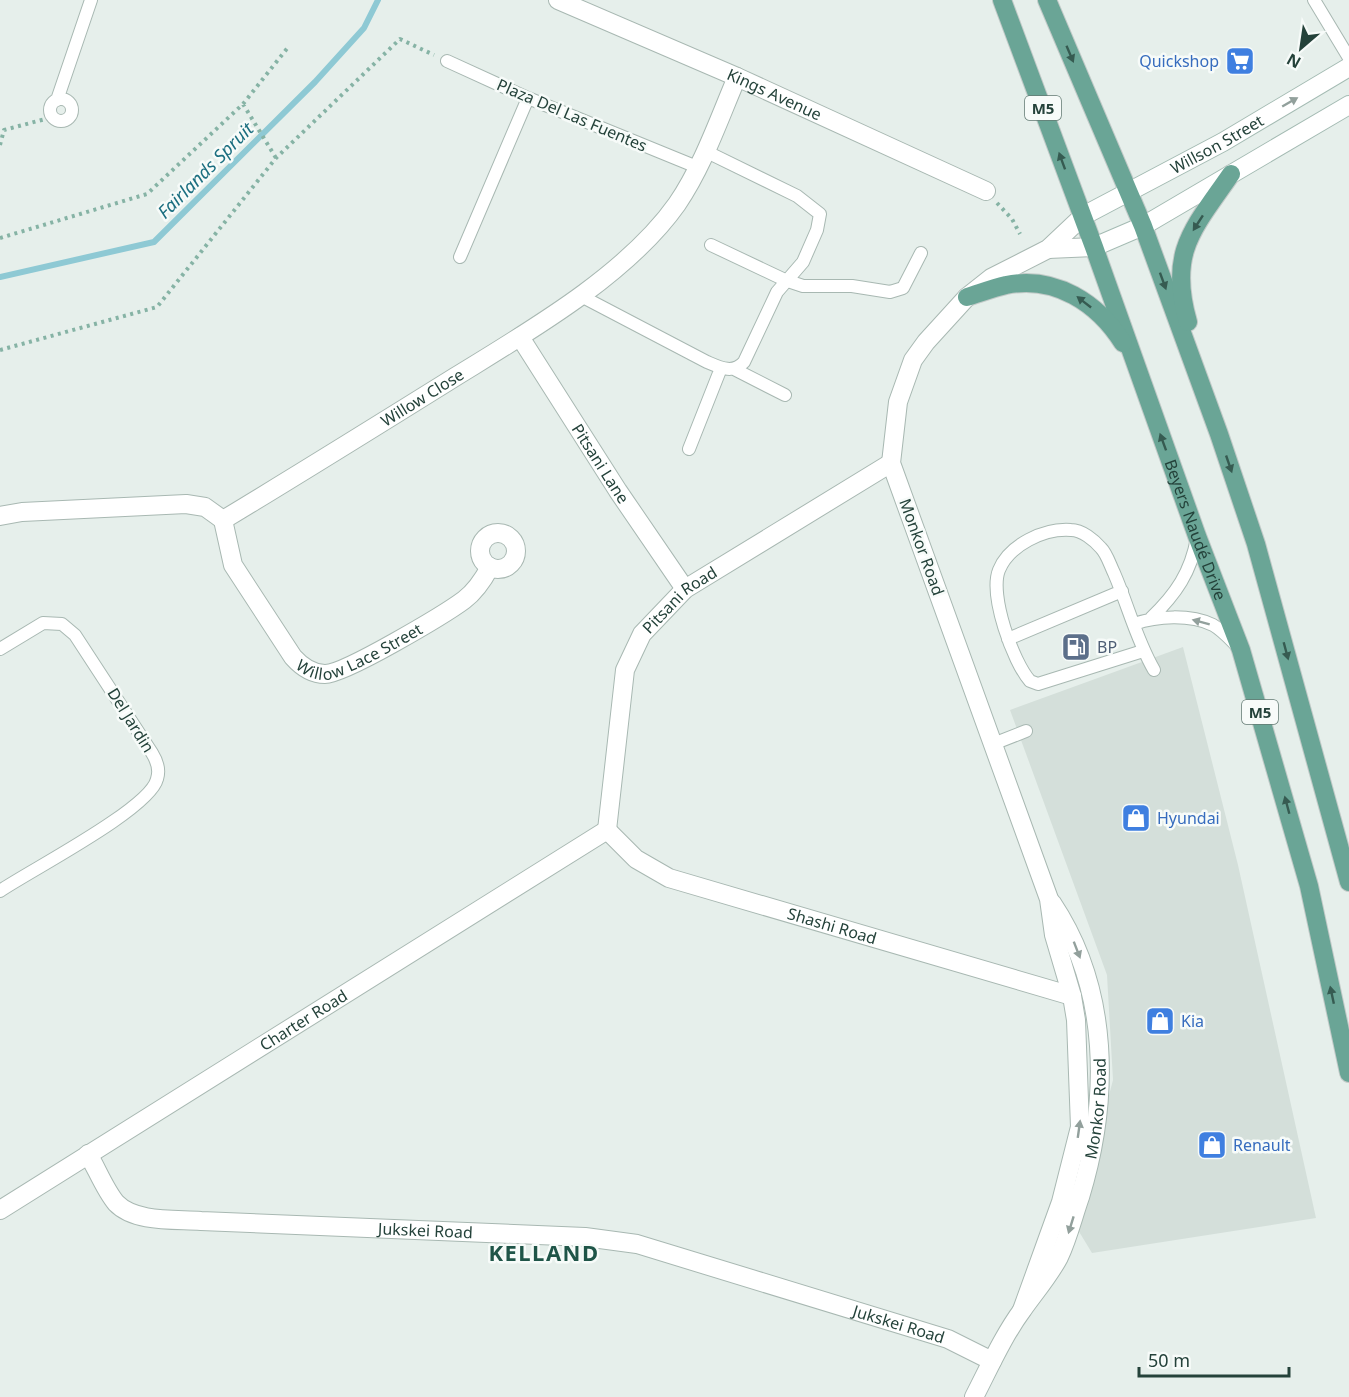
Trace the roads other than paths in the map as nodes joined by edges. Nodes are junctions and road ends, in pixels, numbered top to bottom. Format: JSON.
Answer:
{"nodes":[{"id":1,"x":91,"y":0,"type":"edge"},
{"id":2,"x":558,"y":0,"type":"edge"},
{"id":3,"x":1002,"y":0,"type":"edge"},
{"id":4,"x":1047,"y":0,"type":"edge"},
{"id":5,"x":1314,"y":0,"type":"edge"},
{"id":6,"x":1349,"y":58,"type":"edge"},
{"id":7,"x":447,"y":61,"type":"road end"},
{"id":8,"x":1349,"y":67,"type":"edge"},
{"id":9,"x":737,"y":77,"type":"junction"},
{"id":10,"x":528,"y":99,"type":"junction"},
{"id":11,"x":57,"y":100,"type":"junction"},
{"id":12,"x":1349,"y":105,"type":"edge"},
{"id":13,"x":701,"y":159,"type":"junction"},
{"id":14,"x":1231,"y":174,"type":"junction"},
{"id":15,"x":1128,"y":190,"type":"junction"},
{"id":16,"x":986,"y":191,"type":"road end"},
{"id":17,"x":1083,"y":216,"type":"junction"},
{"id":18,"x":1143,"y":226,"type":"junction"},
{"id":19,"x":711,"y":246,"type":"dead end"},
{"id":20,"x":1094,"y":247,"type":"junction"},
{"id":21,"x":1048,"y":249,"type":"junction"},
{"id":22,"x":921,"y":253,"type":"dead end"},
{"id":23,"x":460,"y":257,"type":"dead end"},
{"id":24,"x":785,"y":280,"type":"junction"},
{"id":25,"x":580,"y":296,"type":"junction"},
{"id":26,"x":967,"y":297,"type":"junction"},
{"id":27,"x":520,"y":337,"type":"junction"},
{"id":28,"x":1135,"y":362,"type":"junction"},
{"id":29,"x":728,"y":369,"type":"junction"},
{"id":30,"x":786,"y":395,"type":"dead end"},
{"id":31,"x":1219,"y":434,"type":"junction"},
{"id":32,"x":689,"y":449,"type":"dead end"},
{"id":33,"x":891,"y":463,"type":"junction"},
{"id":34,"x":0,"y":516,"type":"edge"},
{"id":35,"x":223,"y":520,"type":"junction"},
{"id":36,"x":1197,"y":536,"type":"junction"},
{"id":37,"x":490,"y":567,"type":"dead end"},
{"id":38,"x":685,"y":589,"type":"junction"},
{"id":39,"x":1122,"y":591,"type":"junction"},
{"id":40,"x":1151,"y":618,"type":"junction"},
{"id":41,"x":1134,"y":624,"type":"junction"},
{"id":42,"x":1008,"y":639,"type":"junction"},
{"id":43,"x":0,"y":649,"type":"edge"},
{"id":44,"x":1241,"y":650,"type":"junction"},
{"id":45,"x":1143,"y":651,"type":"junction"},
{"id":46,"x":1154,"y":670,"type":"dead end"},
{"id":47,"x":1026,"y":731,"type":"dead end"},
{"id":48,"x":993,"y":744,"type":"junction"},
{"id":49,"x":607,"y":830,"type":"junction"},
{"id":50,"x":1349,"y":882,"type":"edge"},
{"id":51,"x":0,"y":891,"type":"edge"},
{"id":52,"x":1049,"y":899,"type":"junction"},
{"id":53,"x":1072,"y":996,"type":"junction"},
{"id":54,"x":1349,"y":1072,"type":"edge"},
{"id":55,"x":88,"y":1154,"type":"junction"},
{"id":56,"x":0,"y":1210,"type":"edge"},
{"id":57,"x":1022,"y":1310,"type":"junction"},
{"id":58,"x":992,"y":1361,"type":"junction"},
{"id":59,"x":974,"y":1397,"type":"edge"}],
"edges":[{"from":1,"to":11,"type":"lane"},
{"from":2,"to":9,"type":"street","name":"Kings Avenue"},
{"from":17,"to":3,"type":"main road","name":"Beyers Naudé Drive","number":"M5","one_way":true},
{"from":4,"to":15,"type":"main road","number":"M5","one_way":true},
{"from":5,"to":6,"type":"lane"},
{"from":7,"to":10,"type":"lane","name":"Plaza Del Las Fuentes"},
{"from":15,"to":8,"type":"street","name":"Willson Street","one_way":true},
{"from":9,"to":13,"type":"street","name":"Willow Close"},
{"from":9,"to":16,"type":"street","name":"Kings Avenue"},
{"from":10,"to":13,"type":"lane","name":"Plaza Del Las Fuentes"},
{"from":10,"to":23,"type":"lane"},
{"from":11,"to":11,"type":"lane"},
{"from":12,"to":14,"type":"street","name":"Willson Street"},
{"from":13,"to":24,"type":"lane","name":"Plaza Del Las Fuentes"},
{"from":13,"to":25,"type":"street","name":"Willow Close"},
{"from":14,"to":18,"type":"street","name":"Willson Street"},
{"from":14,"to":31,"type":"main road","one_way":true},
{"from":15,"to":17,"type":"street","name":"Willson Street"},
{"from":15,"to":18,"type":"main road","number":"M5"},
{"from":17,"to":20,"type":"main road","name":"Beyers Naudé Drive","number":"M5"},
{"from":17,"to":21,"type":"street","name":"Monkor Road"},
{"from":18,"to":20,"type":"street","name":"Willson Street"},
{"from":18,"to":31,"type":"main road","number":"M5","one_way":true},
{"from":19,"to":24,"type":"lane"},
{"from":20,"to":21,"type":"street","name":"Monkor Road"},
{"from":20,"to":28,"type":"main road","name":"Beyers Naudé Drive","number":"M5"},
{"from":21,"to":26,"type":"street","name":"Monkor Road"},
{"from":22,"to":24,"type":"lane"},
{"from":24,"to":29,"type":"lane","name":"Plaza Del Las Fuentes"},
{"from":25,"to":27,"type":"street","name":"Willow Close"},
{"from":25,"to":29,"type":"lane"},
{"from":28,"to":26,"type":"main road","one_way":true},
{"from":26,"to":33,"type":"street","name":"Monkor Road"},
{"from":27,"to":35,"type":"street","name":"Willow Close"},
{"from":27,"to":38,"type":"street","name":"Pitsani Lane"},
{"from":36,"to":28,"type":"main road","name":"Beyers Naudé Drive","number":"M5","one_way":true},
{"from":29,"to":30,"type":"lane"},
{"from":29,"to":32,"type":"lane","name":"Plaza Del Las Fuentes"},
{"from":31,"to":50,"type":"main road","number":"M5","one_way":true},
{"from":33,"to":38,"type":"street","name":"Pitsani Road"},
{"from":33,"to":48,"type":"street","name":"Monkor Road"},
{"from":34,"to":35,"type":"street"},
{"from":35,"to":37,"type":"street","name":"Willow Lace Street"},
{"from":36,"to":40,"type":"lane"},
{"from":36,"to":44,"type":"main road","name":"Beyers Naudé Drive","number":"M5"},
{"from":38,"to":49,"type":"street","name":"Pitsani Road"},
{"from":39,"to":41,"type":"lane"},
{"from":39,"to":42,"type":"lane"},
{"from":39,"to":42,"type":"lane"},
{"from":40,"to":41,"type":"lane"},
{"from":44,"to":40,"type":"lane","one_way":true},
{"from":41,"to":45,"type":"lane"},
{"from":42,"to":45,"type":"lane"},
{"from":43,"to":51,"type":"lane","name":"Del Jardin"},
{"from":54,"to":44,"type":"main road","name":"Beyers Naudé Drive","number":"M5","one_way":true},
{"from":45,"to":46,"type":"lane"},
{"from":47,"to":48,"type":"lane"},
{"from":48,"to":52,"type":"street","name":"Monkor Road"},
{"from":49,"to":53,"type":"street","name":"Shashi Road"},
{"from":49,"to":55,"type":"street","name":"Charter Road"},
{"from":52,"to":53,"type":"street","name":"Monkor Road"},
{"from":52,"to":57,"type":"street","name":"Monkor Road","one_way":true},
{"from":57,"to":53,"type":"street","name":"Monkor Road","one_way":true},
{"from":55,"to":56,"type":"street","name":"Charter Road"},
{"from":55,"to":58,"type":"street","name":"Jukskei Road"},
{"from":57,"to":58,"type":"street","name":"Monkor Road"},
{"from":58,"to":59,"type":"street","name":"Monkor Road"}]}
